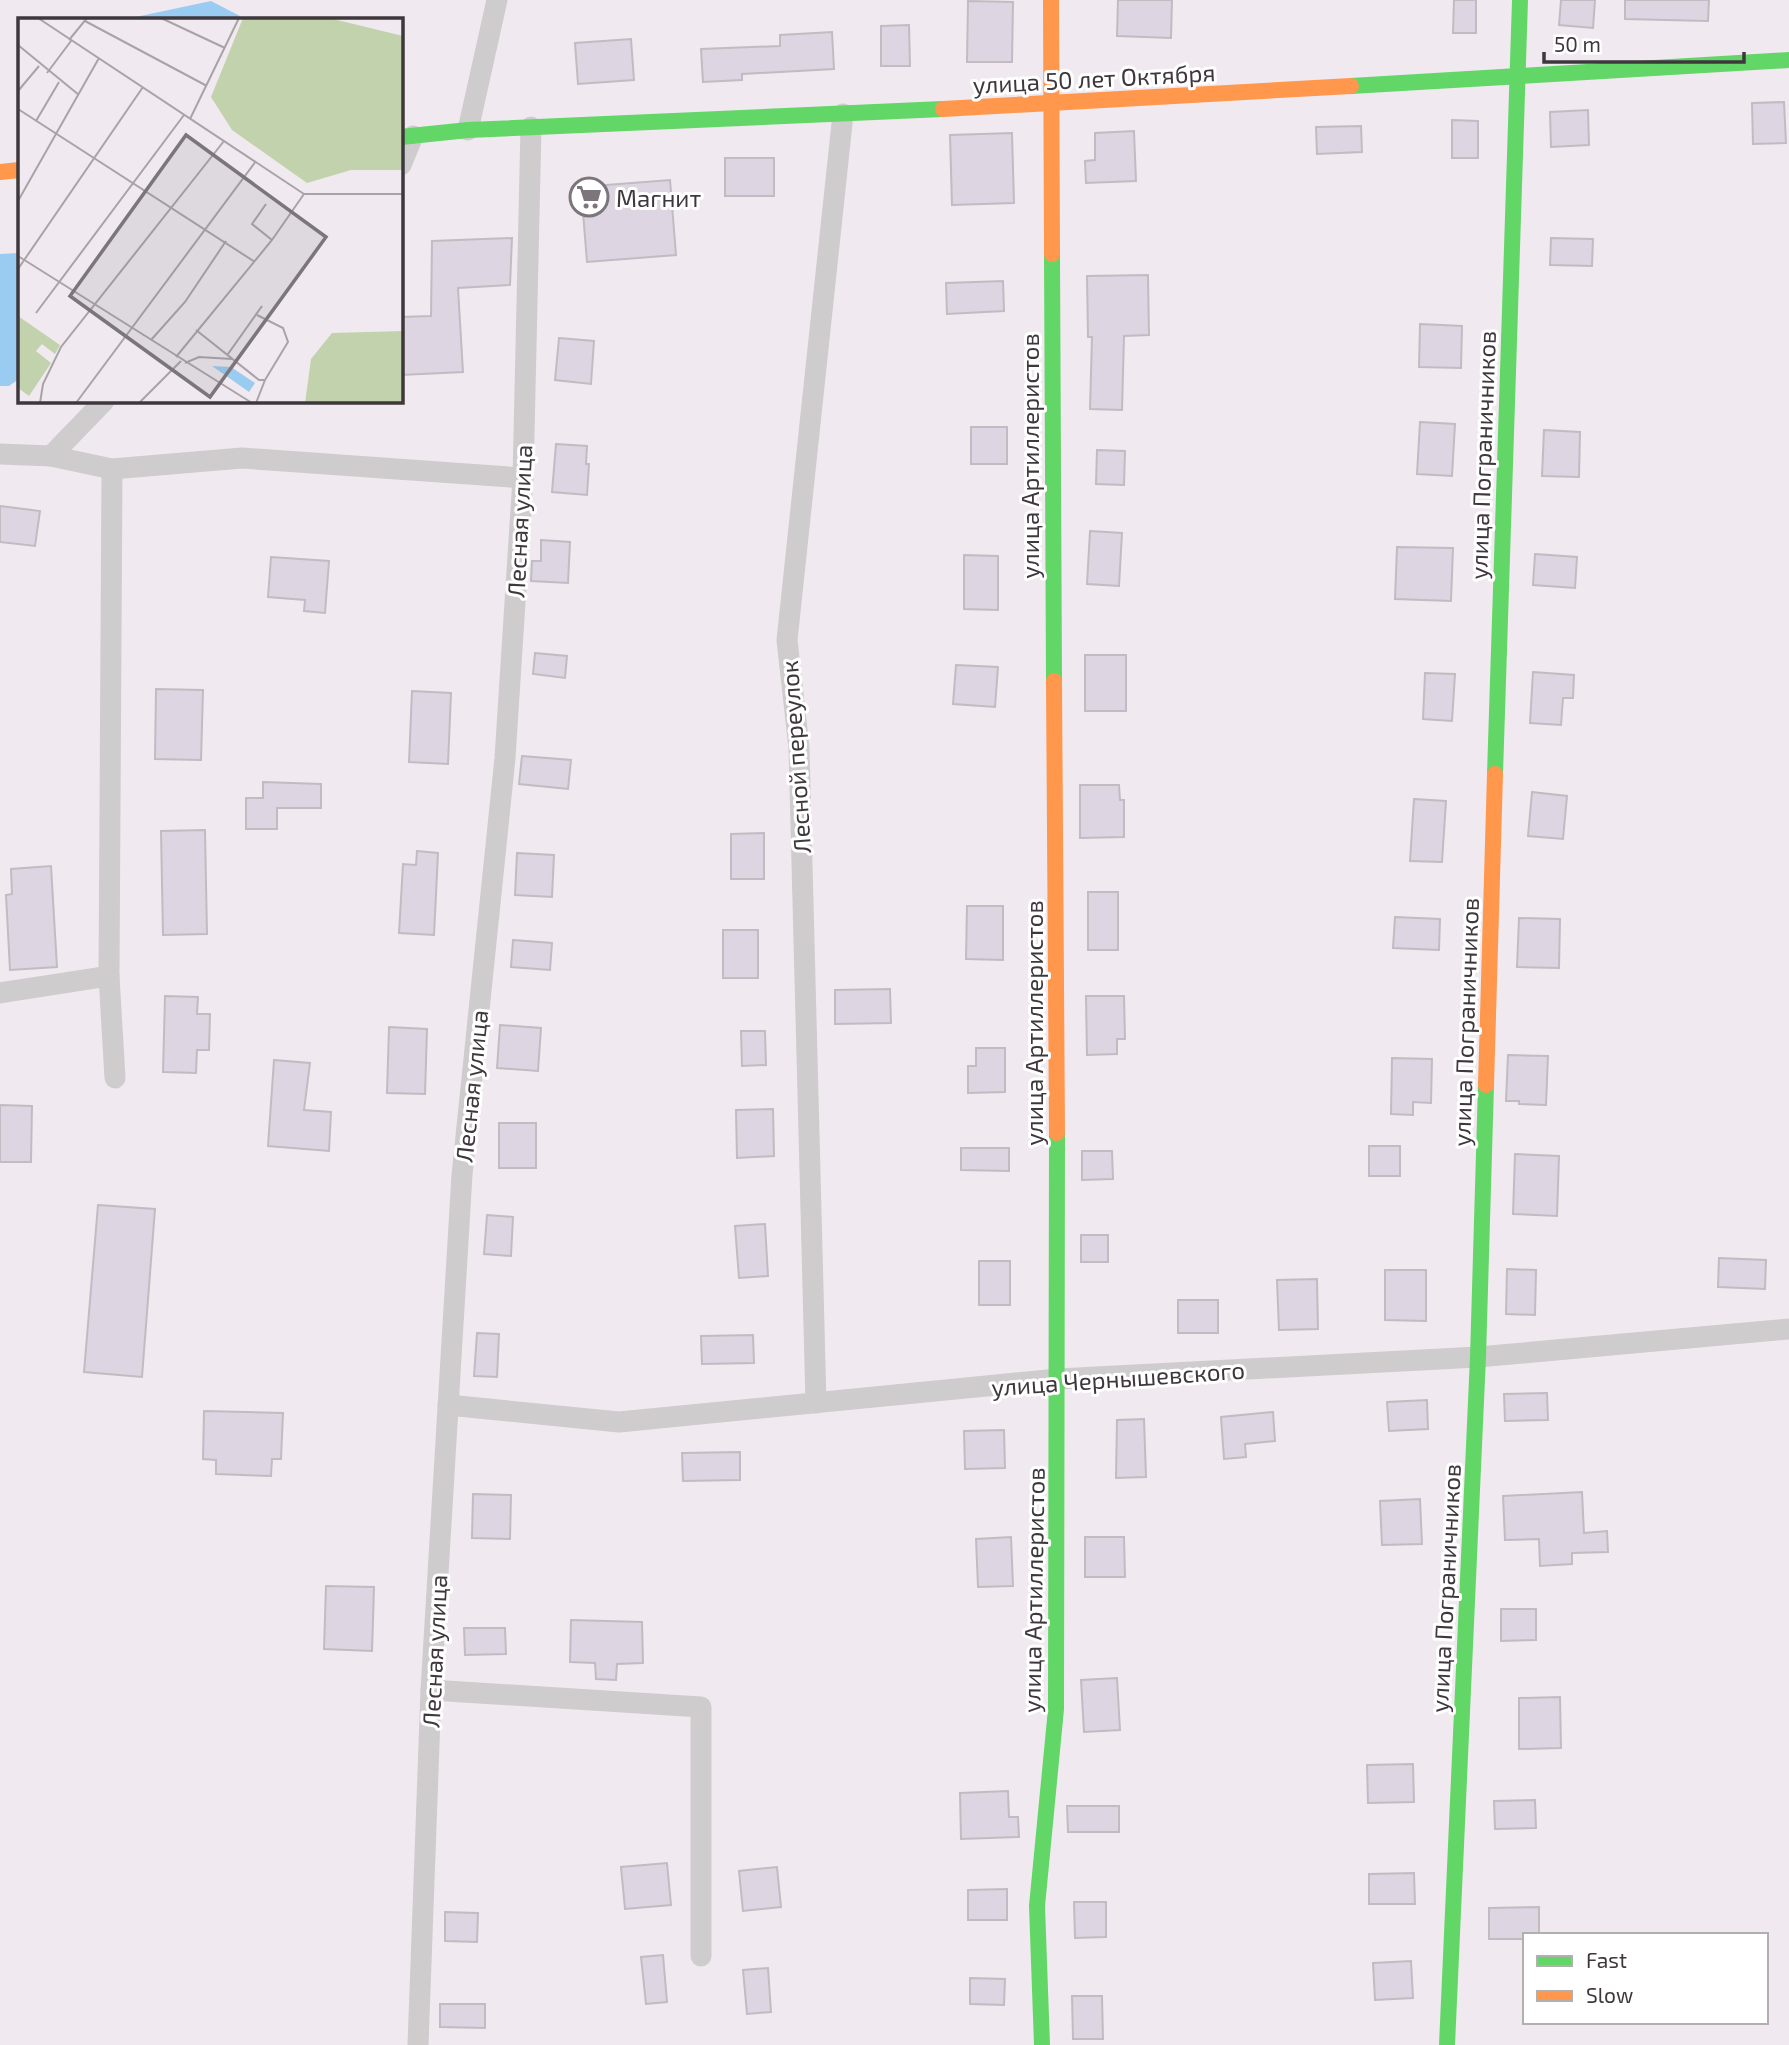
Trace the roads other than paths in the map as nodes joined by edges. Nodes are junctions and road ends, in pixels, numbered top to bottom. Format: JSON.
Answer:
{"nodes":[{"id":1,"x":497,"y":0,"type":"edge"},
{"id":2,"x":1051,"y":0,"type":"edge"},
{"id":3,"x":1520,"y":0,"type":"edge"},
{"id":4,"x":1789,"y":60,"type":"edge"},
{"id":5,"x":1516,"y":75,"type":"junction"},
{"id":6,"x":1050,"y":104,"type":"junction"},
{"id":7,"x":843,"y":114,"type":"junction"},
{"id":8,"x":531,"y":127,"type":"junction"},
{"id":9,"x":468,"y":130,"type":"junction"},
{"id":10,"x":407,"y":136,"type":"edge"},
{"id":11,"x":402,"y":160,"type":"edge"},
{"id":12,"x":18,"y":170,"type":"edge"},
{"id":13,"x":0,"y":172,"type":"edge"},
{"id":14,"x":103,"y":402,"type":"edge"},
{"id":15,"x":0,"y":454,"type":"edge"},
{"id":16,"x":51,"y":456,"type":"junction"},
{"id":17,"x":112,"y":468,"type":"junction"},
{"id":18,"x":523,"y":478,"type":"junction"},
{"id":19,"x":110,"y":976,"type":"junction"},
{"id":20,"x":0,"y":993,"type":"edge"},
{"id":21,"x":115,"y":1078,"type":"dead end"},
{"id":22,"x":1789,"y":1329,"type":"edge"},
{"id":23,"x":1478,"y":1357,"type":"junction"},
{"id":24,"x":1058,"y":1379,"type":"junction"},
{"id":25,"x":816,"y":1403,"type":"junction"},
{"id":26,"x":448,"y":1405,"type":"junction"},
{"id":27,"x":431,"y":1690,"type":"junction"},
{"id":28,"x":701,"y":1956,"type":"dead end"},
{"id":29,"x":418,"y":2045,"type":"edge"},
{"id":30,"x":1042,"y":2045,"type":"edge"},
{"id":31,"x":1447,"y":2045,"type":"edge"}],
"edges":[{"from":1,"to":9,"type":"street"},
{"from":2,"to":6,"type":"street","name":"улица Артиллеристов"},
{"from":3,"to":5,"type":"street","name":"улица Пограничников"},
{"from":4,"to":5,"type":"street","name":"улица 50 лет Октября"},
{"from":5,"to":6,"type":"street","name":"улица 50 лет Октября"},
{"from":5,"to":23,"type":"street","name":"улица Пограничников"},
{"from":6,"to":7,"type":"street","name":"улица 50 лет Октября"},
{"from":6,"to":24,"type":"street","name":"улица Артиллеристов"},
{"from":7,"to":8,"type":"street","name":"улица 50 лет Октября"},
{"from":7,"to":25,"type":"street","name":"Лесной переулок"},
{"from":8,"to":9,"type":"street","name":"улица 50 лет Октября"},
{"from":8,"to":18,"type":"street","name":"Лесная улица"},
{"from":9,"to":10,"type":"street","name":"улица 50 лет Октября"},
{"from":10,"to":11,"type":"street"},
{"from":12,"to":13,"type":"street"},
{"from":14,"to":16,"type":"street"},
{"from":15,"to":16,"type":"street"},
{"from":16,"to":17,"type":"street"},
{"from":17,"to":18,"type":"street"},
{"from":17,"to":19,"type":"street"},
{"from":18,"to":26,"type":"street","name":"Лесная улица"},
{"from":19,"to":20,"type":"street"},
{"from":19,"to":21,"type":"street"},
{"from":22,"to":23,"type":"street","name":"улица Чернышевского"},
{"from":23,"to":24,"type":"street","name":"улица Чернышевского"},
{"from":23,"to":31,"type":"street","name":"улица Пограничников"},
{"from":24,"to":25,"type":"street","name":"улица Чернышевского"},
{"from":24,"to":30,"type":"street","name":"улица Артиллеристов"},
{"from":25,"to":26,"type":"street","name":"улица Чернышевского"},
{"from":26,"to":27,"type":"street","name":"Лесная улица"},
{"from":27,"to":28,"type":"street"},
{"from":27,"to":29,"type":"street","name":"Лесная улица"}]}
